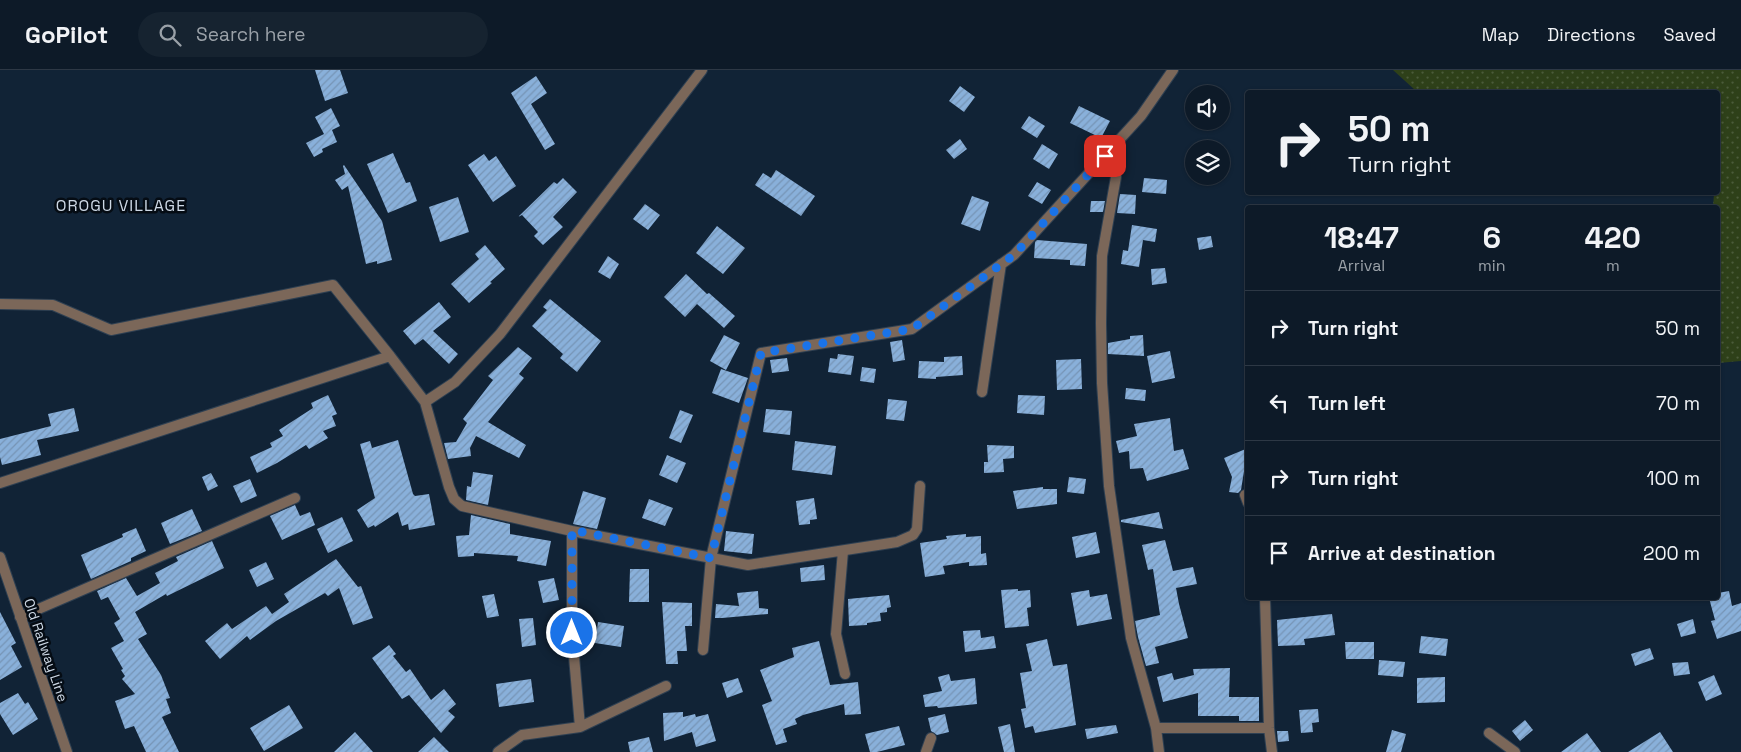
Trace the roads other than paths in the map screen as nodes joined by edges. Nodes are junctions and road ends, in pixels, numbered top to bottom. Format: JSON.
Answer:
{"nodes":[{"id":1,"x":702,"y":70,"type":"edge"},
{"id":2,"x":1173,"y":70,"type":"edge"},
{"id":3,"x":1105,"y":156,"type":"junction"},
{"id":4,"x":1001,"y":264,"type":"junction"},
{"id":5,"x":0,"y":304,"type":"edge"},
{"id":6,"x":390,"y":356,"type":"junction"},
{"id":7,"x":982,"y":392,"type":"dead end"},
{"id":8,"x":424,"y":402,"type":"junction"},
{"id":9,"x":0,"y":483,"type":"edge"},
{"id":10,"x":920,"y":486,"type":"dead end"},
{"id":11,"x":295,"y":498,"type":"dead end"},
{"id":12,"x":572,"y":530,"type":"junction"},
{"id":13,"x":843,"y":551,"type":"junction"},
{"id":14,"x":0,"y":557,"type":"edge"},
{"id":15,"x":711,"y":558,"type":"junction"},
{"id":16,"x":1265,"y":600,"type":"edge"},
{"id":17,"x":20,"y":617,"type":"junction"},
{"id":18,"x":703,"y":650,"type":"dead end"},
{"id":19,"x":845,"y":674,"type":"dead end"},
{"id":20,"x":666,"y":686,"type":"dead end"},
{"id":21,"x":580,"y":727,"type":"junction"},
{"id":22,"x":1156,"y":728,"type":"junction"},
{"id":23,"x":1269,"y":728,"type":"junction"},
{"id":24,"x":1488,"y":733,"type":"dead end"},
{"id":25,"x":931,"y":738,"type":"dead end"},
{"id":26,"x":67,"y":752,"type":"edge"},
{"id":27,"x":498,"y":752,"type":"edge"},
{"id":28,"x":926,"y":752,"type":"edge"},
{"id":29,"x":1158,"y":752,"type":"edge"},
{"id":30,"x":1272,"y":752,"type":"edge"},
{"id":31,"x":1515,"y":752,"type":"edge"}],
"edges":[{"from":1,"to":8,"type":"street"},
{"from":2,"to":3,"type":"street"},
{"from":3,"to":4,"type":"street"},
{"from":3,"to":22,"type":"street"},
{"from":4,"to":7,"type":"street"},
{"from":4,"to":15,"type":"street"},
{"from":5,"to":6,"type":"street"},
{"from":6,"to":8,"type":"street"},
{"from":6,"to":9,"type":"street"},
{"from":8,"to":12,"type":"street"},
{"from":10,"to":13,"type":"street"},
{"from":11,"to":17,"type":"street"},
{"from":12,"to":15,"type":"street"},
{"from":12,"to":21,"type":"street"},
{"from":13,"to":15,"type":"street"},
{"from":13,"to":19,"type":"street"},
{"from":14,"to":17,"type":"street","name":"Old Railway Line"},
{"from":15,"to":18,"type":"street"},
{"from":16,"to":23,"type":"street"},
{"from":17,"to":26,"type":"street","name":"Old Railway Line"},
{"from":20,"to":21,"type":"street"},
{"from":21,"to":27,"type":"street"},
{"from":22,"to":23,"type":"street"},
{"from":22,"to":29,"type":"street"},
{"from":23,"to":30,"type":"street"},
{"from":24,"to":31,"type":"street"},
{"from":25,"to":28,"type":"street"}]}
